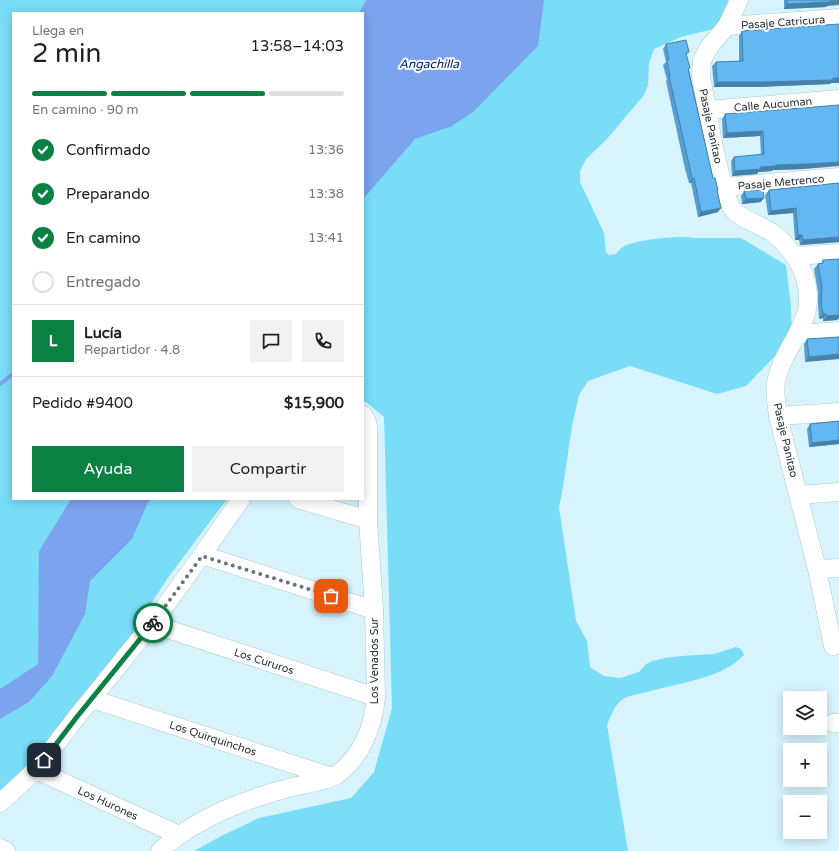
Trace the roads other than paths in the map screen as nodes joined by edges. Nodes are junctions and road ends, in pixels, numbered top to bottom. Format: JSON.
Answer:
{"nodes":[{"id":1,"x":739,"y":0,"type":"edge"},
{"id":2,"x":839,"y":18,"type":"edge"},
{"id":3,"x":727,"y":26,"type":"junction"},
{"id":4,"x":839,"y":99,"type":"edge"},
{"id":5,"x":707,"y":110,"type":"junction"},
{"id":6,"x":839,"y":177,"type":"edge"},
{"id":7,"x":723,"y":187,"type":"junction"},
{"id":8,"x":839,"y":253,"type":"edge"},
{"id":9,"x":795,"y":256,"type":"junction"},
{"id":10,"x":839,"y":330,"type":"edge"},
{"id":11,"x":798,"y":334,"type":"junction"},
{"id":12,"x":839,"y":412,"type":"edge"},
{"id":13,"x":778,"y":416,"type":"junction"},
{"id":14,"x":364,"y":417,"type":"edge"},
{"id":15,"x":839,"y":492,"type":"edge"},
{"id":16,"x":799,"y":495,"type":"junction"},
{"id":17,"x":240,"y":500,"type":"edge"},
{"id":18,"x":301,"y":500,"type":"edge"},
{"id":19,"x":368,"y":520,"type":"junction"},
{"id":20,"x":202,"y":556,"type":"junction"},
{"id":21,"x":839,"y":568,"type":"edge"},
{"id":22,"x":817,"y":569,"type":"junction"},
{"id":23,"x":374,"y":610,"type":"junction"},
{"id":24,"x":152,"y":624,"type":"junction"},
{"id":25,"x":836,"y":645,"type":"edge"},
{"id":26,"x":376,"y":697,"type":"junction"},
{"id":27,"x":92,"y":699,"type":"junction"},
{"id":28,"x":36,"y":770,"type":"junction"},
{"id":29,"x":333,"y":777,"type":"junction"},
{"id":30,"x":0,"y":803,"type":"edge"},
{"id":31,"x":179,"y":835,"type":"junction"},
{"id":32,"x":0,"y":848,"type":"edge"},
{"id":33,"x":6,"y":851,"type":"edge"},
{"id":34,"x":160,"y":851,"type":"edge"}],
"edges":[{"from":1,"to":3,"type":"street","name":"Pasaje Panitao"},
{"from":2,"to":3,"type":"street","name":"Pasaje Catricura"},
{"from":3,"to":5,"type":"street","name":"Pasaje Panitao"},
{"from":4,"to":5,"type":"street","name":"Calle Aucuman"},
{"from":5,"to":7,"type":"street","name":"Pasaje Panitao"},
{"from":6,"to":7,"type":"street","name":"Pasaje Metrenco"},
{"from":7,"to":9,"type":"street","name":"Pasaje Panitao"},
{"from":8,"to":9,"type":"street"},
{"from":9,"to":11,"type":"street","name":"Pasaje Panitao"},
{"from":10,"to":11,"type":"street"},
{"from":11,"to":13,"type":"street","name":"Pasaje Panitao"},
{"from":12,"to":13,"type":"street"},
{"from":13,"to":16,"type":"street","name":"Pasaje Panitao"},
{"from":14,"to":19,"type":"street","name":"Los Venados Sur"},
{"from":15,"to":16,"type":"street"},
{"from":16,"to":22,"type":"street","name":"Pasaje Panitao"},
{"from":17,"to":20,"type":"street"},
{"from":18,"to":19,"type":"street"},
{"from":19,"to":23,"type":"street","name":"Los Venados Sur"},
{"from":20,"to":23,"type":"street"},
{"from":20,"to":24,"type":"street"},
{"from":21,"to":22,"type":"street"},
{"from":22,"to":25,"type":"street","name":"Pasaje Panitao"},
{"from":23,"to":26,"type":"street","name":"Los Venados Sur"},
{"from":24,"to":26,"type":"street","name":"Los Cururos"},
{"from":24,"to":27,"type":"street"},
{"from":26,"to":29,"type":"street","name":"Los Venados Sur"},
{"from":27,"to":28,"type":"street"},
{"from":27,"to":29,"type":"street","name":"Los Quirquinchos"},
{"from":28,"to":30,"type":"street"},
{"from":28,"to":31,"type":"street","name":"Los Hurones"},
{"from":29,"to":31,"type":"street","name":"Los Venados Sur"},
{"from":31,"to":34,"type":"street","name":"Los Venados Sur"},
{"from":32,"to":33,"type":"street"}]}
